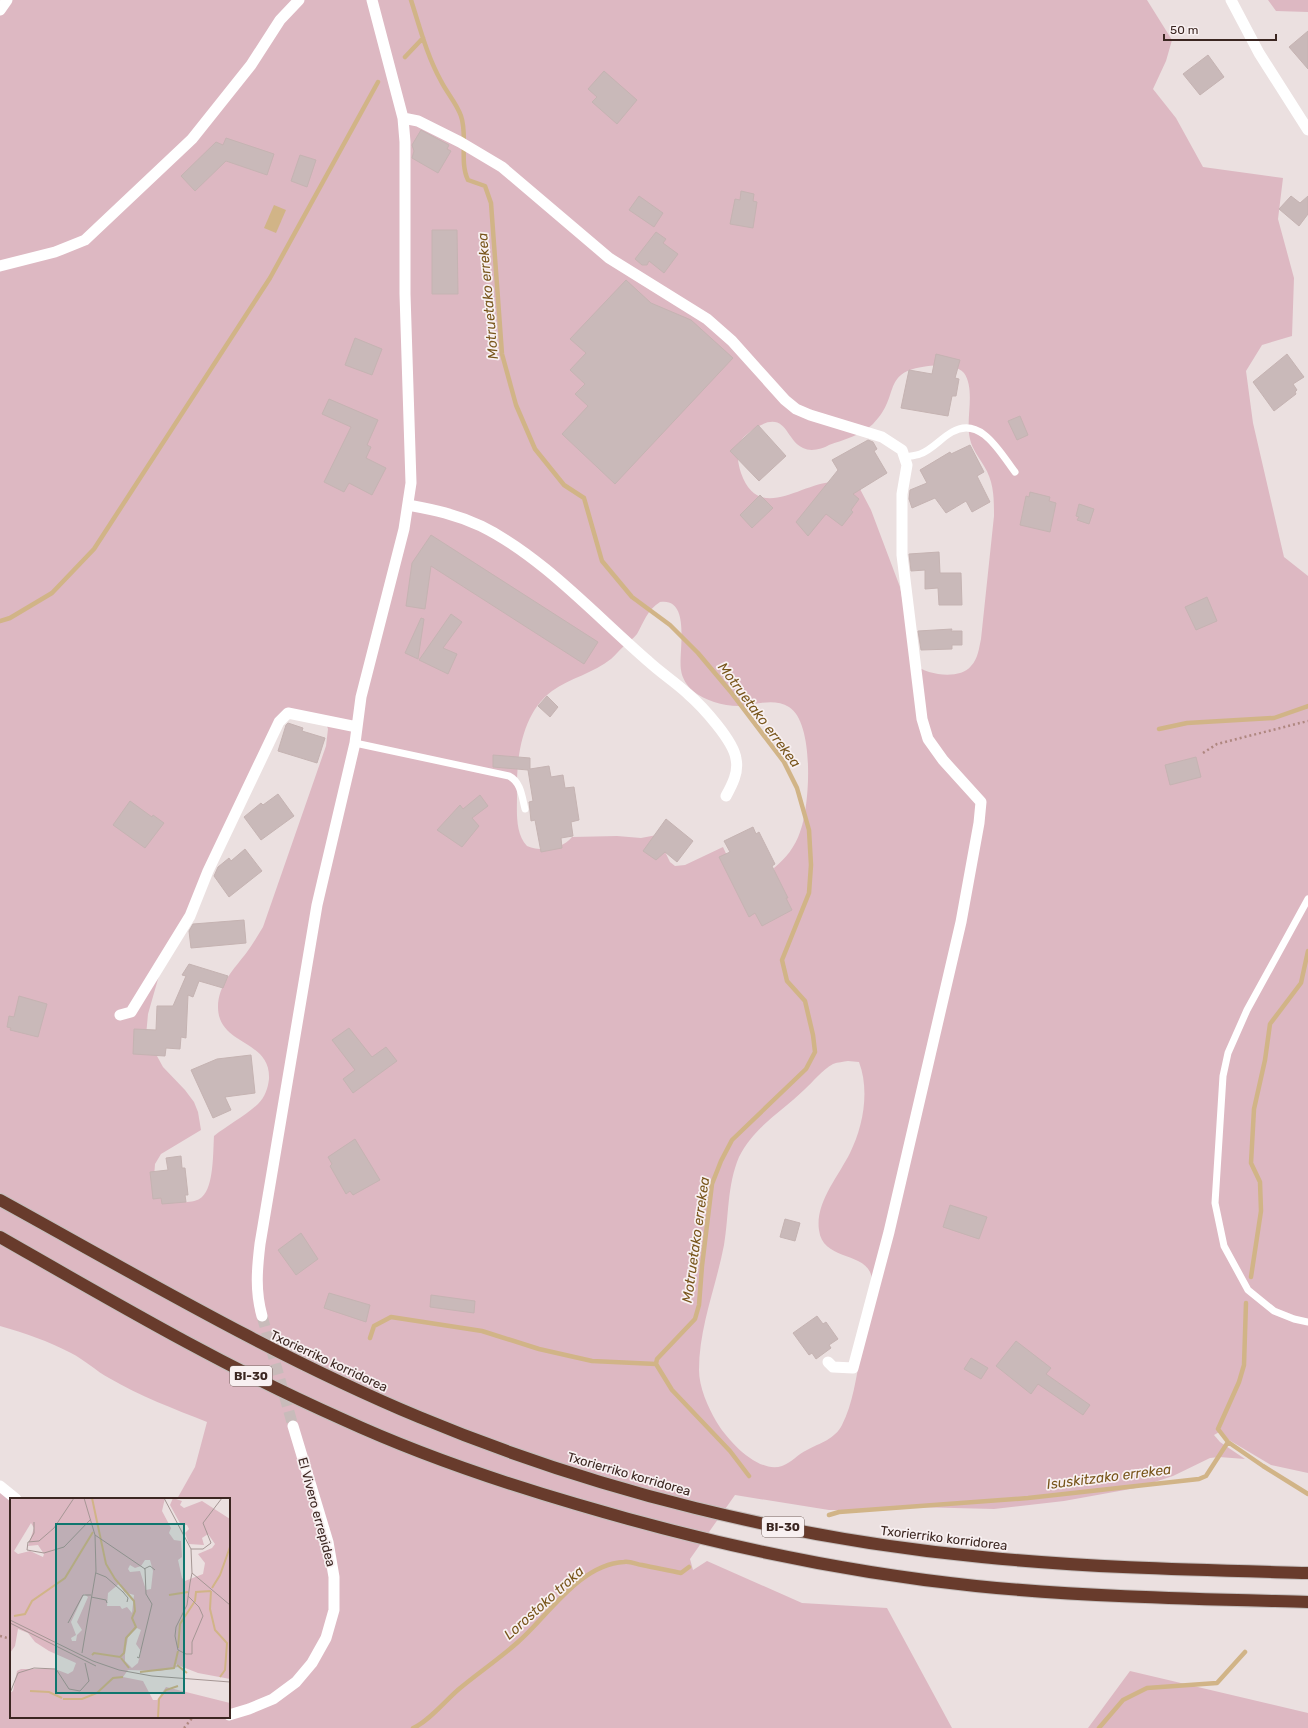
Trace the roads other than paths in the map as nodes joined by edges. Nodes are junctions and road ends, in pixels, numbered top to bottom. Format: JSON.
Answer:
{"nodes":[{"id":1,"x":7,"y":0,"type":"edge"},
{"id":2,"x":299,"y":0,"type":"edge"},
{"id":3,"x":372,"y":0,"type":"edge"},
{"id":4,"x":1232,"y":0,"type":"edge"},
{"id":5,"x":0,"y":10,"type":"edge"},
{"id":6,"x":403,"y":118,"type":"junction"},
{"id":7,"x":1308,"y":130,"type":"edge"},
{"id":8,"x":0,"y":266,"type":"edge"},
{"id":9,"x":904,"y":457,"type":"junction"},
{"id":10,"x":1015,"y":472,"type":"dead end"},
{"id":11,"x":408,"y":505,"type":"junction"},
{"id":12,"x":357,"y":727,"type":"junction"},
{"id":13,"x":355,"y":743,"type":"junction"},
{"id":14,"x":726,"y":796,"type":"dead end"},
{"id":15,"x":524,"y":809,"type":"dead end"},
{"id":16,"x":1308,"y":899,"type":"edge"},
{"id":17,"x":120,"y":1015,"type":"dead end"},
{"id":18,"x":0,"y":1200,"type":"edge"},
{"id":19,"x":0,"y":1238,"type":"edge"},
{"id":20,"x":262,"y":1316,"type":"tunnel mouth"},
{"id":21,"x":1308,"y":1322,"type":"edge"},
{"id":22,"x":828,"y":1362,"type":"dead end"},
{"id":23,"x":293,"y":1426,"type":"tunnel mouth"},
{"id":24,"x":0,"y":1486,"type":"edge"},
{"id":25,"x":15,"y":1498,"type":"edge"},
{"id":26,"x":1308,"y":1573,"type":"edge"},
{"id":27,"x":1308,"y":1602,"type":"edge"},
{"id":28,"x":230,"y":1715,"type":"edge"}],
"edges":[{"from":1,"to":5,"type":"street"},
{"from":2,"to":8,"type":"street"},
{"from":3,"to":6,"type":"street"},
{"from":4,"to":7,"type":"street"},
{"from":6,"to":9,"type":"street"},
{"from":6,"to":11,"type":"street"},
{"from":9,"to":10,"type":"lane"},
{"from":9,"to":22,"type":"street"},
{"from":11,"to":12,"type":"street"},
{"from":11,"to":14,"type":"street"},
{"from":12,"to":13,"type":"street"},
{"from":12,"to":17,"type":"street"},
{"from":13,"to":15,"type":"lane"},
{"from":13,"to":20,"type":"street"},
{"from":16,"to":21,"type":"lane"},
{"from":18,"to":26,"type":"highway","name":"Txorierriko korridorea","number":"BI-30"},
{"from":19,"to":27,"type":"highway","number":"BI-30"},
{"from":23,"to":28,"type":"street","name":"El Vivero errepidea"},
{"from":24,"to":25,"type":"street"}]}
